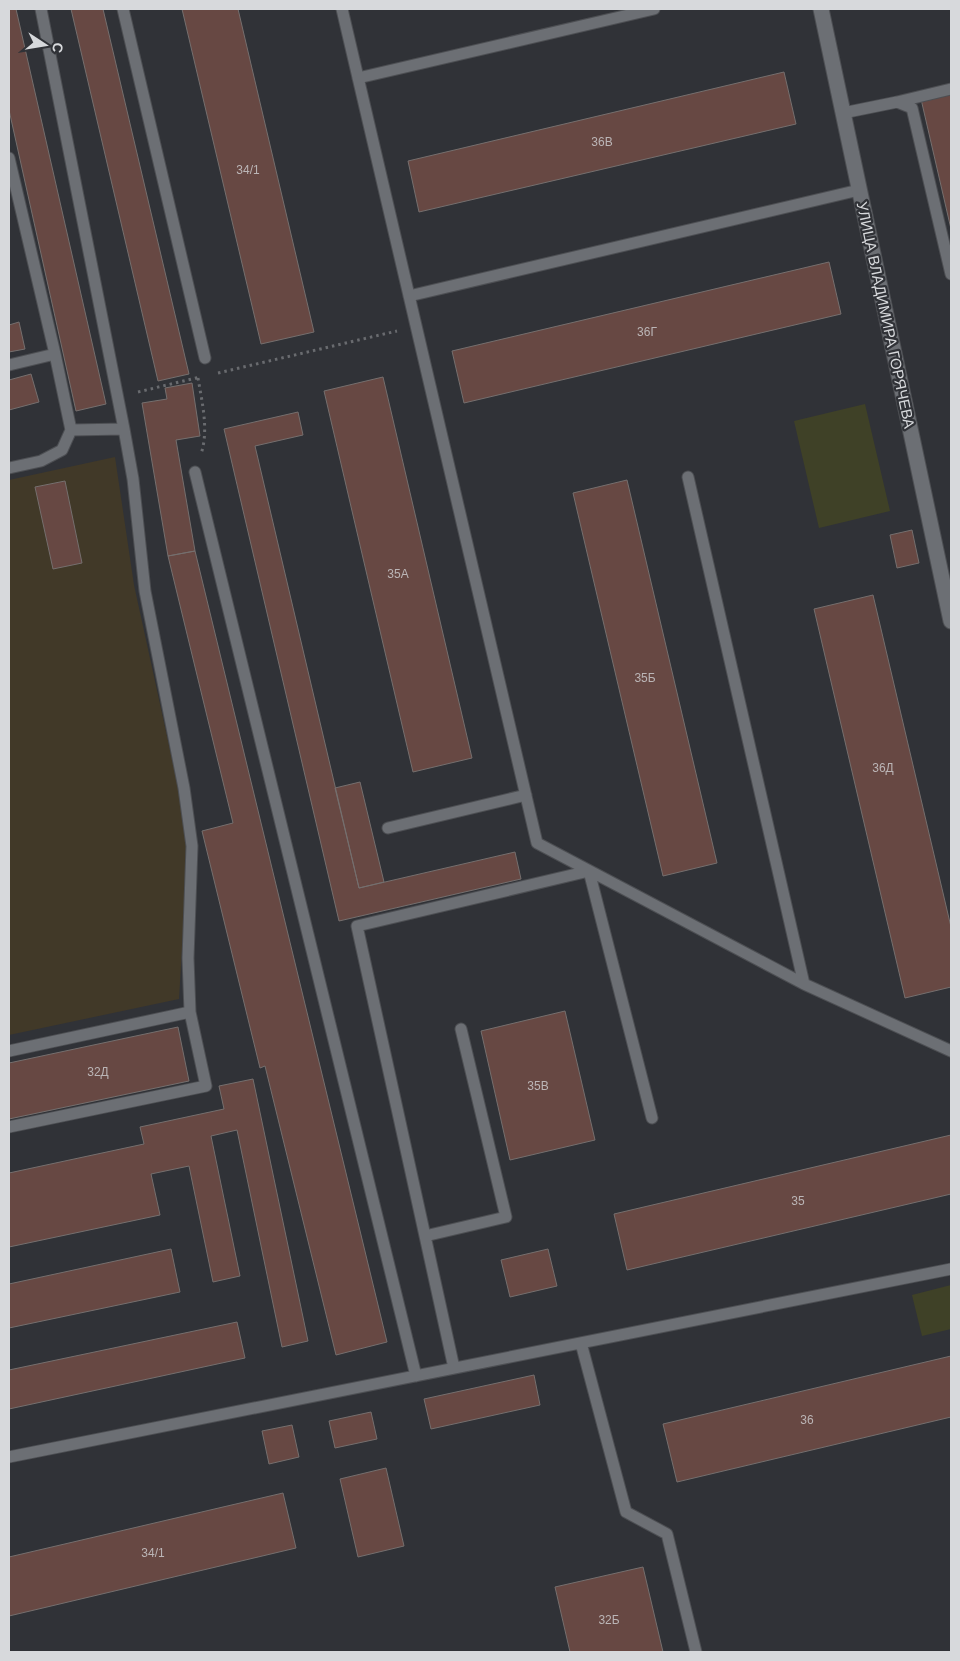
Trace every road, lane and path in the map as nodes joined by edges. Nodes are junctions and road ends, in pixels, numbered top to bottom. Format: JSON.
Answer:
{"nodes":[{"id":1,"x":40,"y":9,"type":"edge"},
{"id":2,"x":123,"y":9,"type":"edge"},
{"id":3,"x":342,"y":9,"type":"edge"},
{"id":4,"x":654,"y":9,"type":"edge"},
{"id":5,"x":821,"y":9,"type":"edge"},
{"id":6,"x":358,"y":78,"type":"junction"},
{"id":7,"x":951,"y":90,"type":"edge"},
{"id":8,"x":897,"y":102,"type":"junction"},
{"id":9,"x":843,"y":113,"type":"junction"},
{"id":10,"x":9,"y":158,"type":"edge"},
{"id":11,"x":859,"y":190,"type":"junction"},
{"id":12,"x":951,"y":274,"type":"edge"},
{"id":13,"x":409,"y":296,"type":"junction"},
{"id":14,"x":416,"y":326,"type":"junction"},
{"id":15,"x":55,"y":354,"type":"junction"},
{"id":16,"x":205,"y":358,"type":"dead end"},
{"id":17,"x":9,"y":365,"type":"edge"},
{"id":18,"x":217,"y":374,"type":"dead end"},
{"id":19,"x":207,"y":376,"type":"dead end"},
{"id":20,"x":198,"y":378,"type":"junction"},
{"id":21,"x":118,"y":397,"type":"junction"},
{"id":22,"x":124,"y":429,"type":"junction"},
{"id":23,"x":71,"y":430,"type":"junction"},
{"id":24,"x":9,"y":468,"type":"edge"},
{"id":25,"x":195,"y":472,"type":"joint"},
{"id":26,"x":688,"y":477,"type":"dead end"},
{"id":27,"x":951,"y":621,"type":"edge"},
{"id":28,"x":526,"y":796,"type":"junction"},
{"id":29,"x":388,"y":828,"type":"dead end"},
{"id":30,"x":589,"y":871,"type":"junction"},
{"id":31,"x":804,"y":984,"type":"junction"},
{"id":32,"x":190,"y":1012,"type":"junction"},
{"id":33,"x":461,"y":1029,"type":"dead end"},
{"id":34,"x":9,"y":1051,"type":"edge"},
{"id":35,"x":951,"y":1051,"type":"edge"},
{"id":36,"x":652,"y":1118,"type":"dead end"},
{"id":37,"x":9,"y":1127,"type":"edge"},
{"id":38,"x":425,"y":1236,"type":"junction"},
{"id":39,"x":951,"y":1269,"type":"edge"},
{"id":40,"x":581,"y":1343,"type":"junction"},
{"id":41,"x":454,"y":1368,"type":"junction"},
{"id":42,"x":416,"y":1376,"type":"junction"},
{"id":43,"x":9,"y":1457,"type":"edge"},
{"id":44,"x":696,"y":1652,"type":"edge"}],
"edges":[{"from":1,"to":21,"type":"lane"},
{"from":2,"to":16,"type":"lane"},
{"from":3,"to":6,"type":"lane"},
{"from":4,"to":6,"type":"lane"},
{"from":5,"to":9,"type":"street","name":"УЛИЦА ВЛАДИМИРА ГОРЯЧЕВА"},
{"from":6,"to":13,"type":"lane"},
{"from":7,"to":8,"type":"lane"},
{"from":8,"to":9,"type":"lane"},
{"from":8,"to":12,"type":"lane"},
{"from":9,"to":11,"type":"street","name":"УЛИЦА ВЛАДИМИРА ГОРЯЧЕВА"},
{"from":10,"to":15,"type":"lane"},
{"from":11,"to":13,"type":"lane"},
{"from":11,"to":27,"type":"street","name":"УЛИЦА ВЛАДИМИРА ГОРЯЧЕВА"},
{"from":13,"to":14,"type":"lane"},
{"from":14,"to":18,"type":"path"},
{"from":14,"to":28,"type":"lane"},
{"from":15,"to":17,"type":"lane"},
{"from":15,"to":23,"type":"lane"},
{"from":19,"to":20,"type":"path"},
{"from":20,"to":21,"type":"path"},
{"from":20,"to":25,"type":"path"},
{"from":21,"to":22,"type":"lane"},
{"from":22,"to":23,"type":"lane"},
{"from":22,"to":32,"type":"lane"},
{"from":23,"to":24,"type":"lane"},
{"from":25,"to":42,"type":"lane"},
{"from":26,"to":31,"type":"lane"},
{"from":28,"to":29,"type":"lane"},
{"from":28,"to":30,"type":"lane"},
{"from":30,"to":31,"type":"lane"},
{"from":30,"to":36,"type":"lane"},
{"from":30,"to":38,"type":"lane"},
{"from":31,"to":35,"type":"lane"},
{"from":32,"to":34,"type":"lane"},
{"from":32,"to":37,"type":"lane"},
{"from":33,"to":38,"type":"lane"},
{"from":38,"to":41,"type":"lane"},
{"from":39,"to":40,"type":"lane"},
{"from":40,"to":41,"type":"lane"},
{"from":40,"to":44,"type":"lane"},
{"from":41,"to":42,"type":"lane"},
{"from":42,"to":43,"type":"lane"}]}
